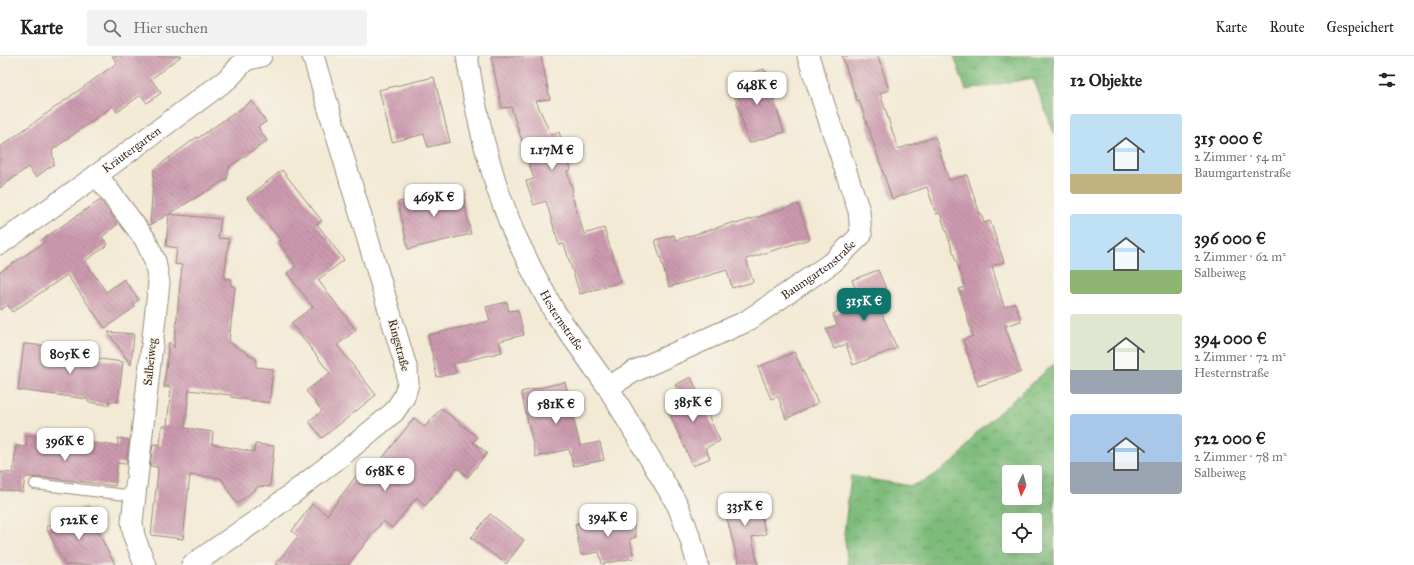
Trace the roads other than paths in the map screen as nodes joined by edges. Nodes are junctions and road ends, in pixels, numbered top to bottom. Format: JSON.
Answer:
{"nodes":[{"id":1,"x":313,"y":56,"type":"edge"},
{"id":2,"x":467,"y":56,"type":"edge"},
{"id":3,"x":808,"y":56,"type":"edge"},
{"id":4,"x":250,"y":57,"type":"edge"},
{"id":5,"x":97,"y":175,"type":"junction"},
{"id":6,"x":0,"y":244,"type":"edge"},
{"id":7,"x":608,"y":387,"type":"junction"},
{"id":8,"x":35,"y":484,"type":"dead end"},
{"id":9,"x":134,"y":496,"type":"junction"},
{"id":10,"x":146,"y":565,"type":"edge"},
{"id":11,"x":192,"y":565,"type":"edge"},
{"id":12,"x":698,"y":565,"type":"edge"}],
"edges":[{"from":1,"to":11,"type":"street","name":"Ringstraße"},
{"from":2,"to":7,"type":"street","name":"Hesternstraße"},
{"from":3,"to":7,"type":"street","name":"Baumgartenstraße"},
{"from":4,"to":5,"type":"street","name":"Kräutergarten"},
{"from":5,"to":6,"type":"street","name":"Kräutergarten"},
{"from":5,"to":9,"type":"street","name":"Salbeiweg"},
{"from":7,"to":12,"type":"street","name":"Hesternstraße"},
{"from":8,"to":9,"type":"lane"},
{"from":9,"to":10,"type":"street","name":"Salbeiweg"}]}
